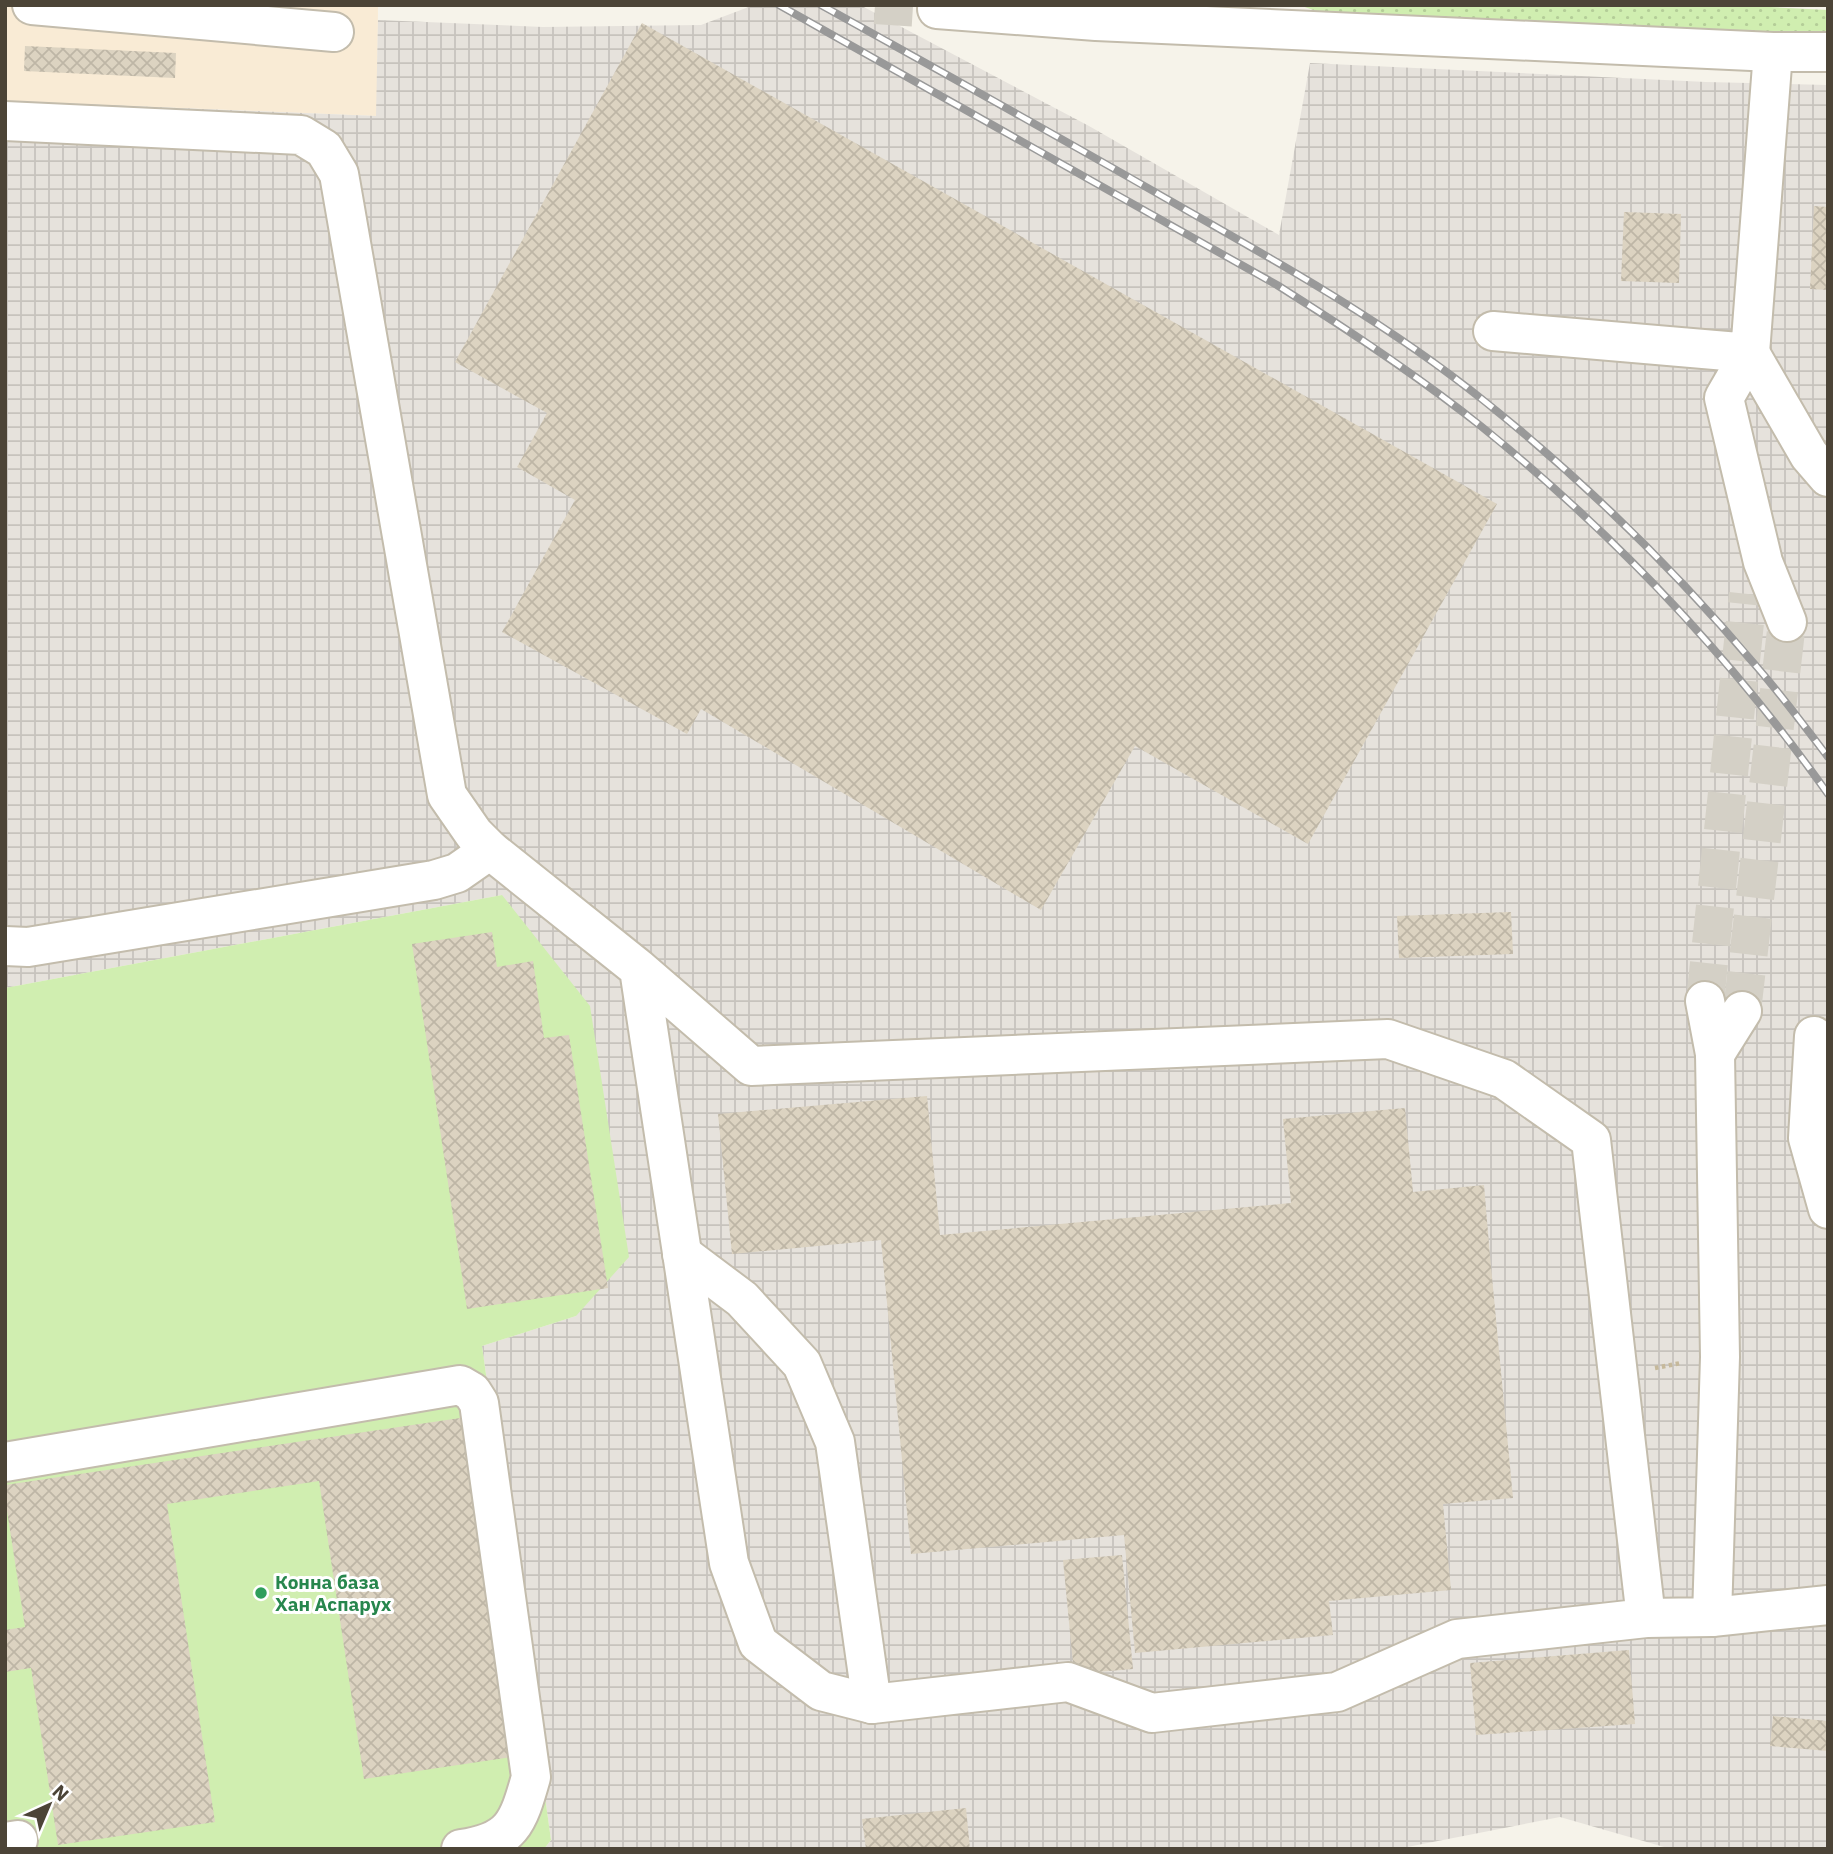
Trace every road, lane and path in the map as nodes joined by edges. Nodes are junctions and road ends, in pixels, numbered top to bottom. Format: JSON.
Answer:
{"nodes":[{"id":1,"x":32,"y":5,"type":"edge"},
{"id":2,"x":937,"y":9,"type":"dead end"},
{"id":3,"x":334,"y":32,"type":"dead end"},
{"id":4,"x":1773,"y":52,"type":"junction"},
{"id":5,"x":1828,"y":52,"type":"edge"},
{"id":6,"x":5,"y":121,"type":"edge"},
{"id":7,"x":1493,"y":331,"type":"dead end"},
{"id":8,"x":1750,"y":353,"type":"junction"},
{"id":9,"x":1828,"y":477,"type":"edge"},
{"id":10,"x":1787,"y":622,"type":"tunnel mouth"},
{"id":11,"x":490,"y":850,"type":"junction"},
{"id":12,"x":5,"y":946,"type":"edge"},
{"id":13,"x":639,"y":970,"type":"junction"},
{"id":14,"x":1705,"y":1001,"type":"tunnel mouth"},
{"id":15,"x":1742,"y":1011,"type":"tunnel mouth"},
{"id":16,"x":1814,"y":1036,"type":"dead end"},
{"id":17,"x":1715,"y":1054,"type":"junction"},
{"id":18,"x":1828,"y":1209,"type":"edge"},
{"id":19,"x":682,"y":1254,"type":"junction"},
{"id":20,"x":1720,"y":1357,"type":"junction"},
{"id":21,"x":1618,"y":1374,"type":"junction"},
{"id":22,"x":5,"y":1462,"type":"edge"},
{"id":23,"x":1828,"y":1605,"type":"edge"},
{"id":24,"x":1646,"y":1618,"type":"junction"},
{"id":25,"x":1712,"y":1618,"type":"junction"},
{"id":26,"x":872,"y":1704,"type":"junction"},
{"id":27,"x":461,"y":1849,"type":"edge"}],
"edges":[{"from":1,"to":3,"type":"lane"},
{"from":2,"to":4,"type":"lane"},
{"from":4,"to":5,"type":"lane"},
{"from":4,"to":8,"type":"lane"},
{"from":6,"to":11,"type":"lane"},
{"from":7,"to":8,"type":"lane"},
{"from":8,"to":9,"type":"lane"},
{"from":8,"to":10,"type":"lane"},
{"from":11,"to":12,"type":"lane"},
{"from":11,"to":13,"type":"lane"},
{"from":13,"to":19,"type":"lane"},
{"from":13,"to":21,"type":"lane"},
{"from":14,"to":17,"type":"lane"},
{"from":15,"to":17,"type":"lane"},
{"from":16,"to":18,"type":"lane"},
{"from":17,"to":20,"type":"lane"},
{"from":19,"to":26,"type":"lane"},
{"from":19,"to":26,"type":"lane"},
{"from":20,"to":21,"type":"path"},
{"from":20,"to":25,"type":"lane"},
{"from":21,"to":24,"type":"lane"},
{"from":22,"to":27,"type":"lane"},
{"from":23,"to":25,"type":"lane"},
{"from":24,"to":25,"type":"lane"},
{"from":24,"to":26,"type":"lane"}]}
